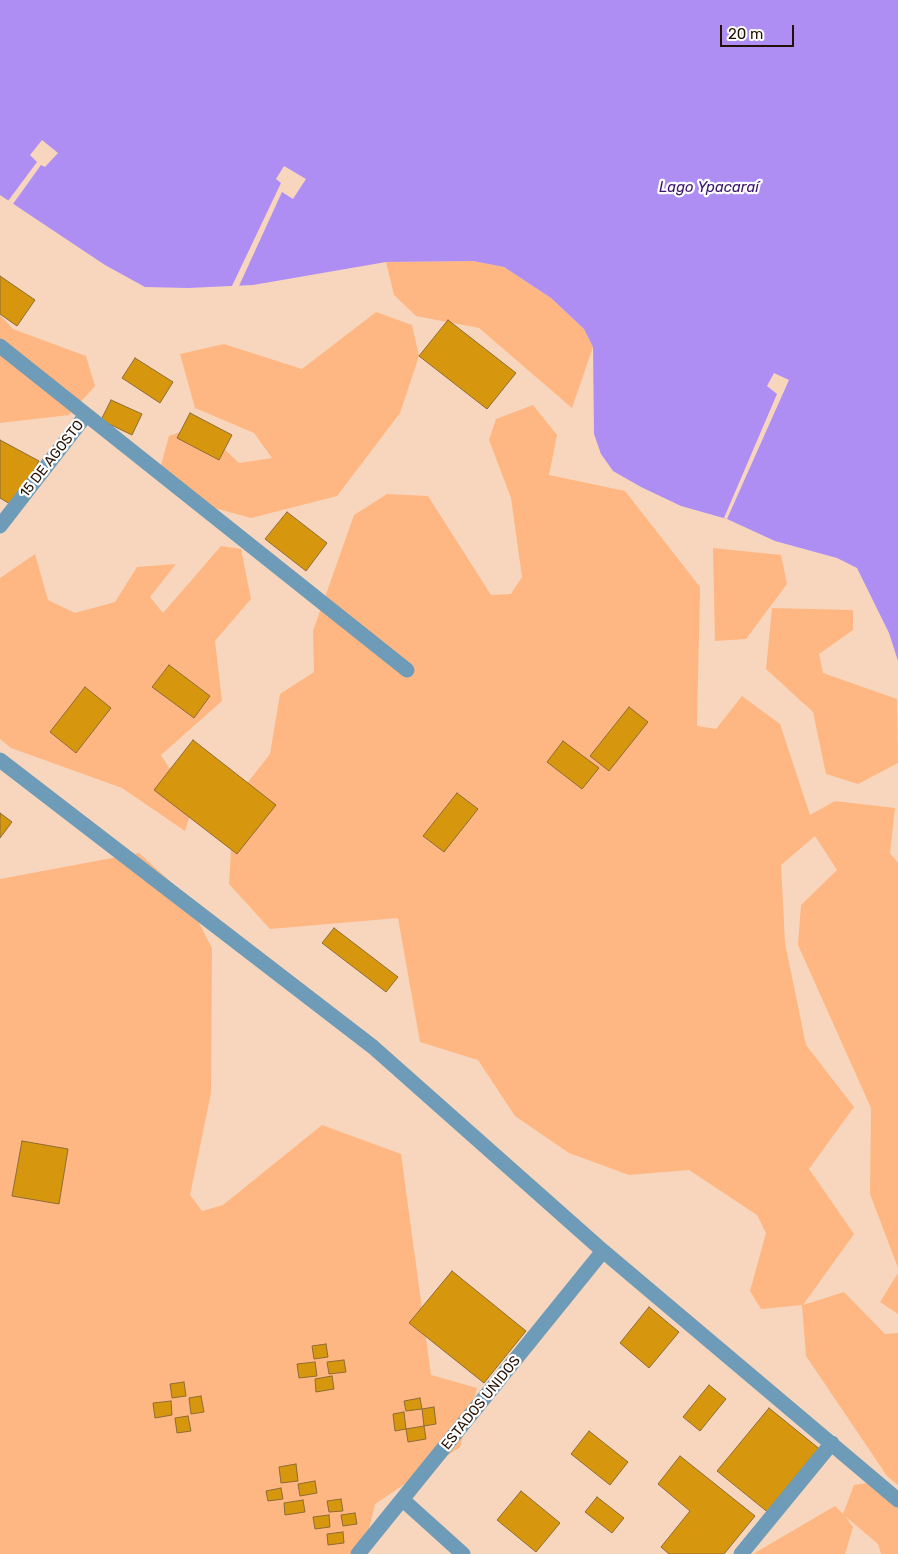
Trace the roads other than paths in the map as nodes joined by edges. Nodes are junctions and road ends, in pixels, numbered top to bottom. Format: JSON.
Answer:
{"nodes":[{"id":1,"x":0,"y":346,"type":"edge"},
{"id":2,"x":86,"y":415,"type":"junction"},
{"id":3,"x":0,"y":526,"type":"edge"},
{"id":4,"x":408,"y":670,"type":"dead end"},
{"id":5,"x":0,"y":760,"type":"edge"},
{"id":6,"x":603,"y":1251,"type":"junction"},
{"id":7,"x":832,"y":1443,"type":"junction"},
{"id":8,"x":403,"y":1500,"type":"junction"},
{"id":9,"x":898,"y":1500,"type":"edge"},
{"id":10,"x":358,"y":1554,"type":"edge"},
{"id":11,"x":463,"y":1554,"type":"edge"},
{"id":12,"x":741,"y":1554,"type":"edge"}],
"edges":[{"from":1,"to":2,"type":"street"},
{"from":2,"to":3,"type":"street","name":"15 DE AGOSTO"},
{"from":2,"to":4,"type":"street"},
{"from":5,"to":6,"type":"street"},
{"from":6,"to":7,"type":"street"},
{"from":6,"to":8,"type":"street","name":"ESTADOS UNIDOS"},
{"from":7,"to":9,"type":"street"},
{"from":7,"to":12,"type":"street"},
{"from":8,"to":10,"type":"street","name":"ESTADOS UNIDOS"},
{"from":8,"to":11,"type":"street"}]}
